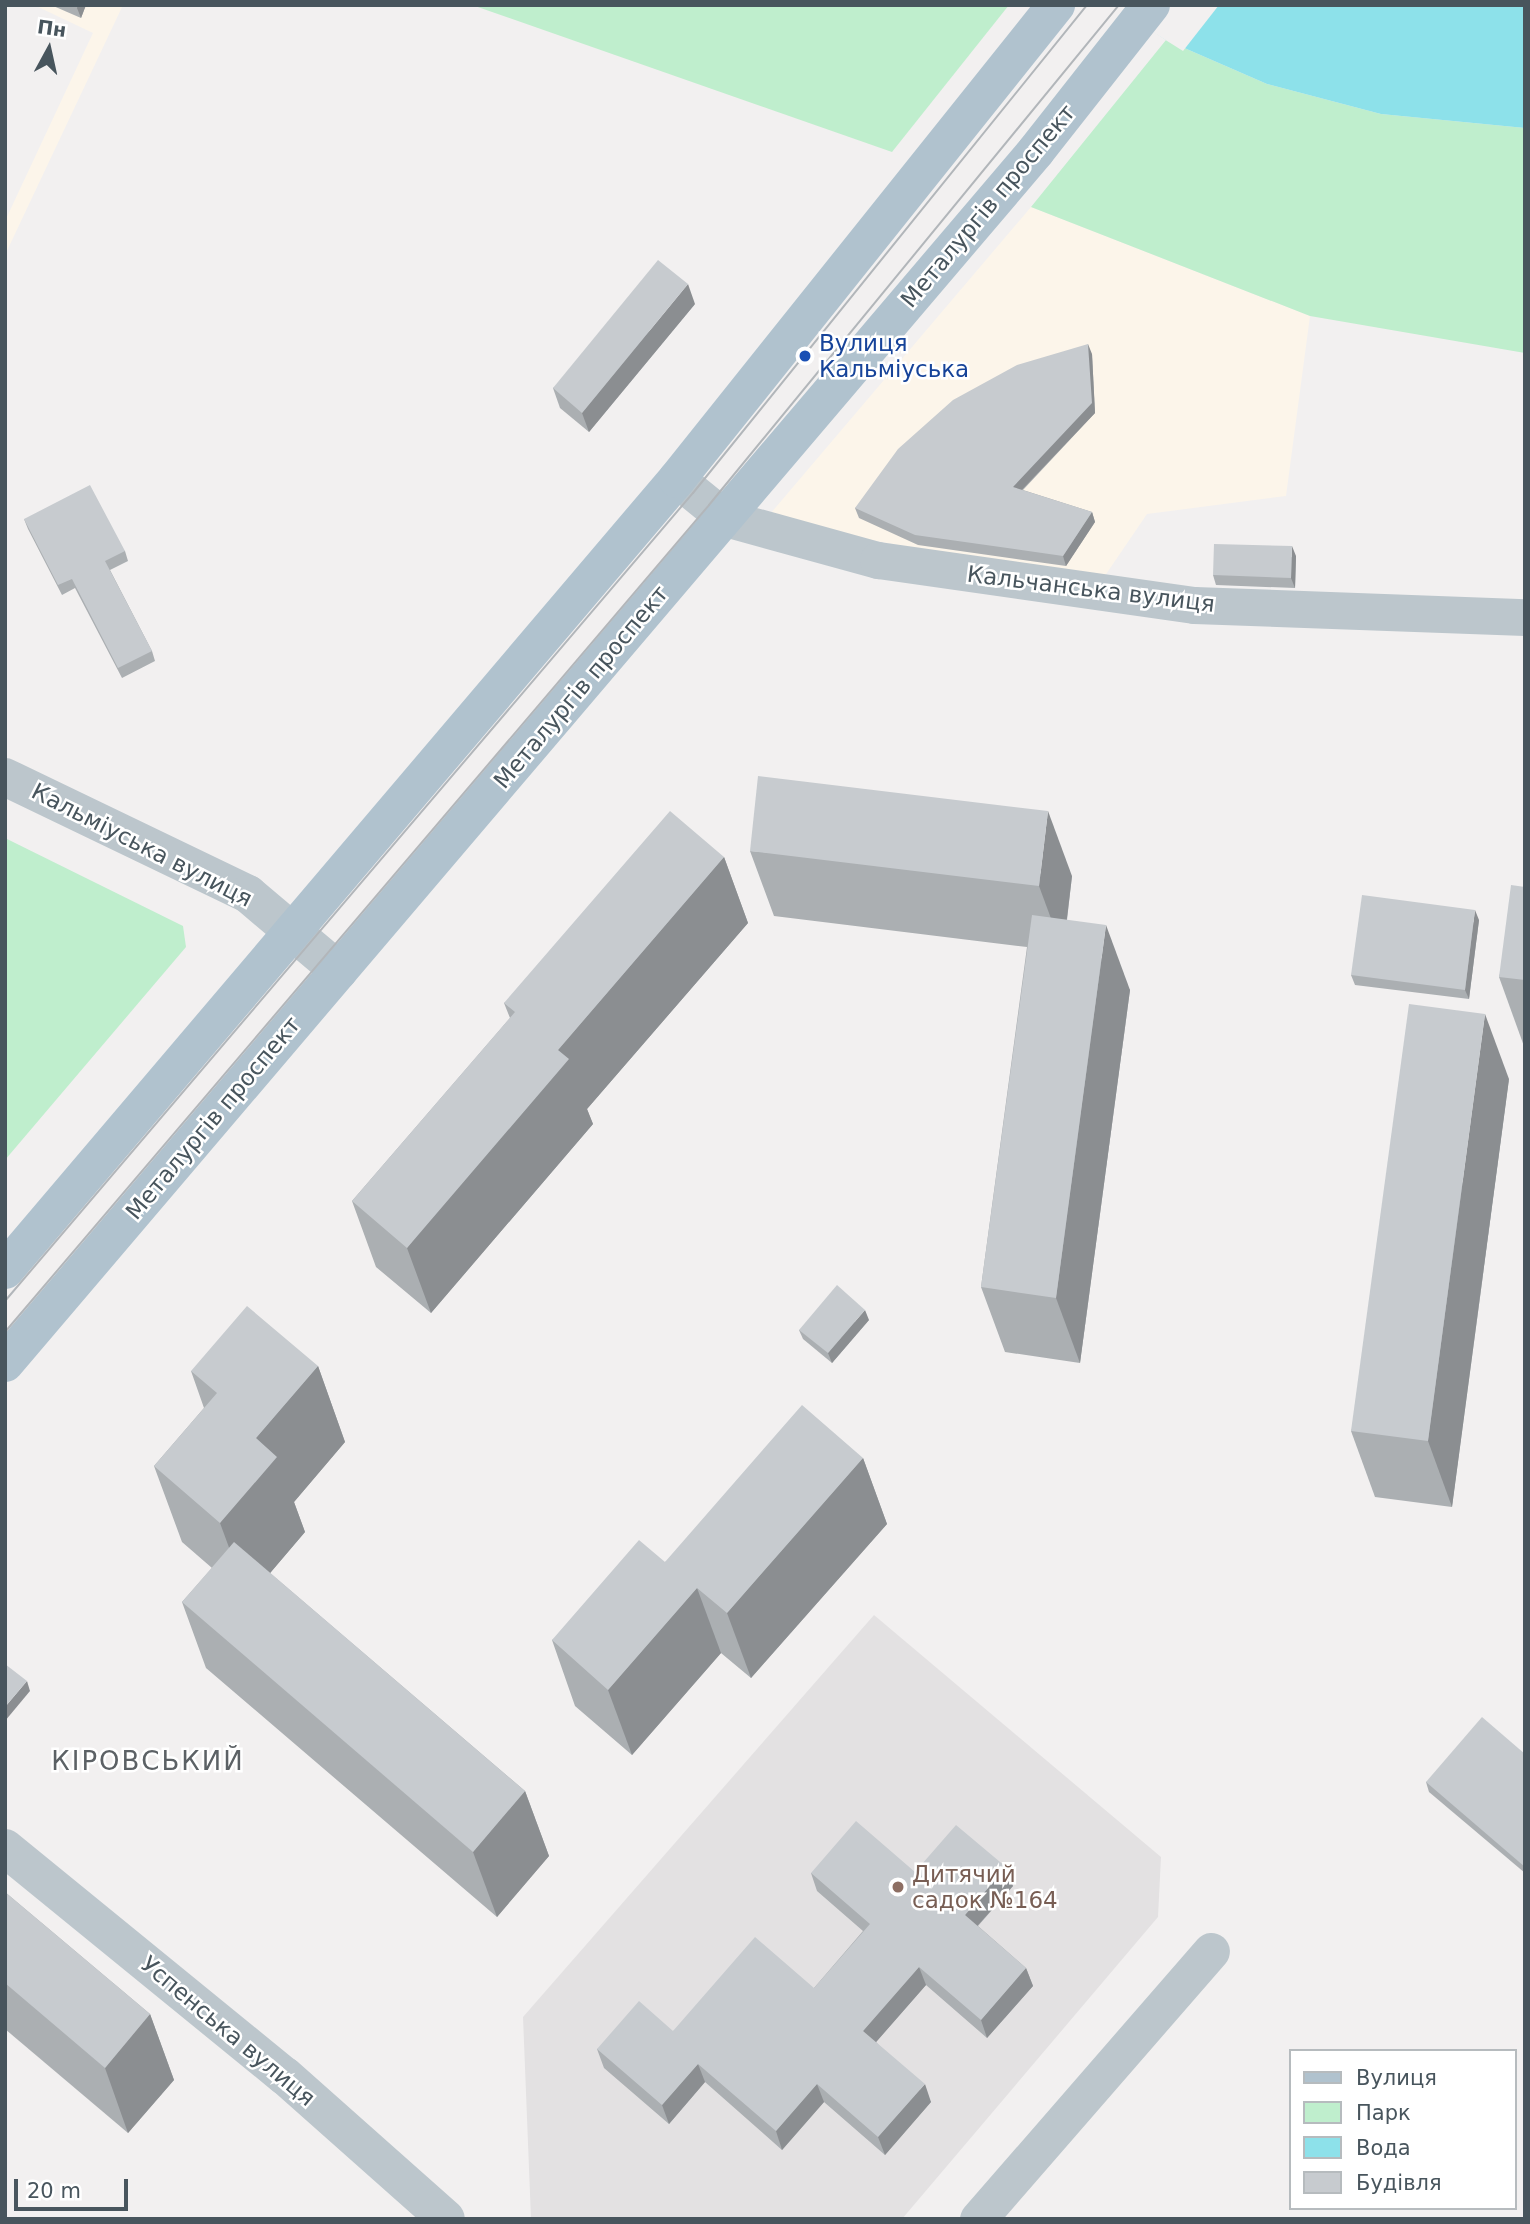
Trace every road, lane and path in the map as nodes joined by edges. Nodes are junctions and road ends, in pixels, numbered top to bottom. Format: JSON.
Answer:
{"nodes":[{"id":1,"x":1055,"y":5,"type":"edge"},
{"id":2,"x":1151,"y":5,"type":"edge"},
{"id":3,"x":677,"y":480,"type":"junction"},
{"id":4,"x":725,"y":518,"type":"junction"},
{"id":5,"x":1525,"y":617,"type":"edge"},
{"id":6,"x":5,"y":777,"type":"edge"},
{"id":7,"x":293,"y":932,"type":"junction"},
{"id":8,"x":339,"y":971,"type":"junction"},
{"id":9,"x":5,"y":1270,"type":"edge"},
{"id":10,"x":5,"y":1363,"type":"edge"},
{"id":11,"x":5,"y":1848,"type":"edge"},
{"id":12,"x":1211,"y":1951,"type":"dead end"},
{"id":13,"x":446,"y":2219,"type":"edge"},
{"id":14,"x":978,"y":2219,"type":"edge"}],
"edges":[{"from":1,"to":3,"type":"main road"},
{"from":2,"to":4,"type":"main road","name":"Металургів проспект"},
{"from":3,"to":4,"type":"street","name":"Кальчанська вулиця"},
{"from":3,"to":7,"type":"main road"},
{"from":4,"to":5,"type":"street","name":"Кальчанська вулиця"},
{"from":4,"to":8,"type":"main road","name":"Металургів проспект"},
{"from":6,"to":7,"type":"street","name":"Кальміуська вулиця"},
{"from":7,"to":8,"type":"street","name":"Кальміуська вулиця"},
{"from":7,"to":9,"type":"main road"},
{"from":8,"to":10,"type":"main road","name":"Металургів проспект"},
{"from":11,"to":13,"type":"street","name":"Успенська вулиця"},
{"from":12,"to":14,"type":"street"}]}
